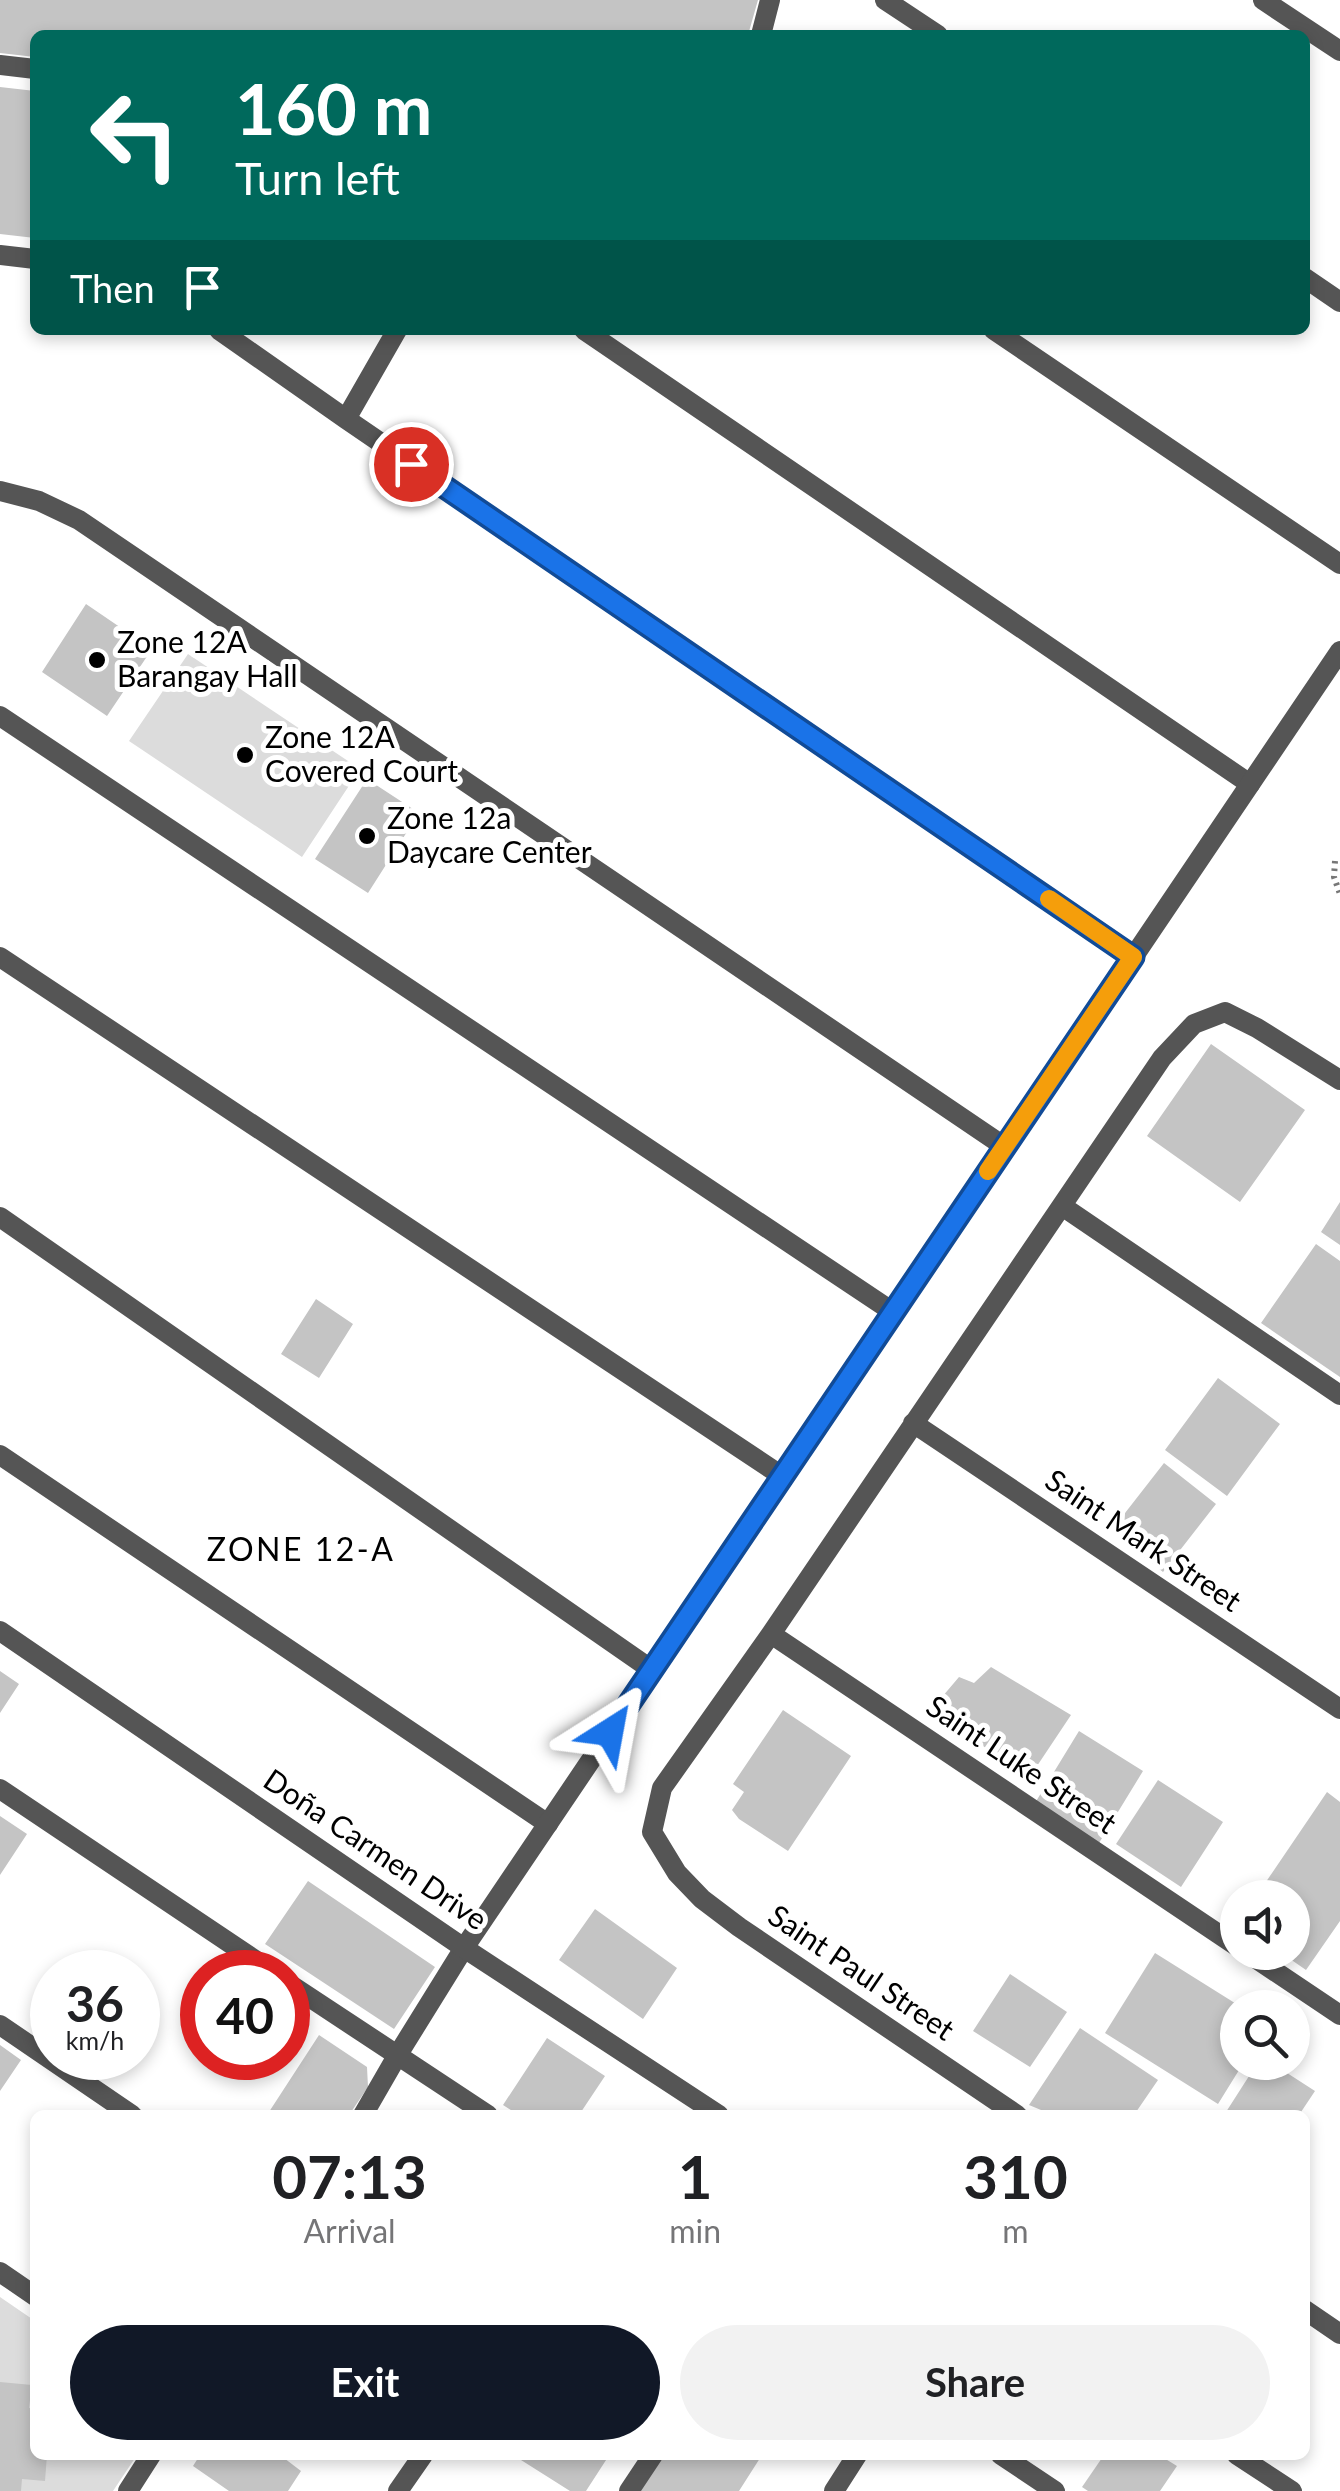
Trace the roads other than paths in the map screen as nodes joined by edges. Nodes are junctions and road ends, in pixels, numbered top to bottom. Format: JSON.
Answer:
{"nodes":[{"id":1,"x":770,"y":0,"type":"edge"},
{"id":2,"x":885,"y":0,"type":"edge"},
{"id":3,"x":1263,"y":0,"type":"edge"},
{"id":4,"x":762,"y":30,"type":"edge"},
{"id":5,"x":930,"y":30,"type":"edge"},
{"id":6,"x":1308,"y":30,"type":"edge"},
{"id":7,"x":1310,"y":31,"type":"edge"},
{"id":8,"x":1340,"y":51,"type":"edge"},
{"id":9,"x":0,"y":65,"type":"edge"},
{"id":10,"x":30,"y":68,"type":"edge"},
{"id":11,"x":0,"y":255,"type":"edge"},
{"id":12,"x":30,"y":258,"type":"edge"},
{"id":13,"x":1310,"y":281,"type":"edge"},
{"id":14,"x":1340,"y":302,"type":"edge"},
{"id":15,"x":226,"y":335,"type":"edge"},
{"id":16,"x":394,"y":335,"type":"edge"},
{"id":17,"x":591,"y":335,"type":"edge"},
{"id":18,"x":1001,"y":335,"type":"edge"},
{"id":19,"x":346,"y":419,"type":"junction"},
{"id":20,"x":0,"y":491,"type":"edge"},
{"id":21,"x":1340,"y":564,"type":"edge"},
{"id":22,"x":1340,"y":651,"type":"edge"},
{"id":23,"x":0,"y":716,"type":"edge"},
{"id":24,"x":1250,"y":784,"type":"junction"},
{"id":25,"x":1133,"y":957,"type":"junction"},
{"id":26,"x":0,"y":958,"type":"edge"},
{"id":27,"x":1340,"y":1080,"type":"edge"},
{"id":28,"x":1005,"y":1147,"type":"junction"},
{"id":29,"x":1062,"y":1206,"type":"junction"},
{"id":30,"x":0,"y":1217,"type":"edge"},
{"id":31,"x":893,"y":1312,"type":"junction"},
{"id":32,"x":1340,"y":1395,"type":"edge"},
{"id":33,"x":913,"y":1424,"type":"junction"},
{"id":34,"x":0,"y":1455,"type":"edge"},
{"id":35,"x":782,"y":1476,"type":"junction"},
{"id":36,"x":0,"y":1631,"type":"edge"},
{"id":37,"x":770,"y":1634,"type":"junction"},
{"id":38,"x":652,"y":1670,"type":"junction"},
{"id":39,"x":1340,"y":1709,"type":"edge"},
{"id":40,"x":0,"y":1789,"type":"edge"},
{"id":41,"x":548,"y":1824,"type":"junction"},
{"id":42,"x":1220,"y":1935,"type":"edge"},
{"id":43,"x":464,"y":1948,"type":"junction"},
{"id":44,"x":239,"y":1950,"type":"edge"},
{"id":45,"x":1272,"y":1970,"type":"edge"},
{"id":46,"x":310,"y":1997,"type":"edge"},
{"id":47,"x":1340,"y":2016,"type":"edge"},
{"id":48,"x":0,"y":2025,"type":"edge"},
{"id":49,"x":396,"y":2056,"type":"junction"},
{"id":50,"x":125,"y":2110,"type":"edge"},
{"id":51,"x":366,"y":2110,"type":"edge"},
{"id":52,"x":480,"y":2110,"type":"edge"},
{"id":53,"x":711,"y":2110,"type":"edge"},
{"id":54,"x":1009,"y":2110,"type":"edge"},
{"id":55,"x":0,"y":2272,"type":"edge"},
{"id":56,"x":30,"y":2293,"type":"edge"},
{"id":57,"x":1310,"y":2313,"type":"edge"},
{"id":58,"x":1340,"y":2334,"type":"edge"},
{"id":59,"x":148,"y":2460,"type":"edge"},
{"id":60,"x":420,"y":2460,"type":"edge"},
{"id":61,"x":650,"y":2460,"type":"edge"},
{"id":62,"x":854,"y":2460,"type":"edge"},
{"id":63,"x":1007,"y":2460,"type":"edge"},
{"id":64,"x":1245,"y":2460,"type":"edge"},
{"id":65,"x":1043,"y":2488,"type":"edge"},
{"id":66,"x":128,"y":2491,"type":"edge"},
{"id":67,"x":398,"y":2491,"type":"edge"},
{"id":68,"x":629,"y":2491,"type":"edge"},
{"id":69,"x":834,"y":2491,"type":"edge"},
{"id":70,"x":1292,"y":2491,"type":"edge"}],
"edges":[{"from":1,"to":4,"type":"street"},
{"from":2,"to":5,"type":"street"},
{"from":3,"to":6,"type":"street"},
{"from":7,"to":8,"type":"street"},
{"from":9,"to":10,"type":"street"},
{"from":11,"to":12,"type":"street"},
{"from":13,"to":14,"type":"street"},
{"from":15,"to":19,"type":"street"},
{"from":16,"to":19,"type":"street"},
{"from":17,"to":24,"type":"street"},
{"from":18,"to":21,"type":"street"},
{"from":19,"to":25,"type":"street"},
{"from":20,"to":28,"type":"street"},
{"from":22,"to":24,"type":"street"},
{"from":23,"to":31,"type":"street"},
{"from":24,"to":25,"type":"street"},
{"from":25,"to":28,"type":"street"},
{"from":26,"to":35,"type":"street"},
{"from":27,"to":29,"type":"street","name":"Saint Paul Street"},
{"from":28,"to":31,"type":"street"},
{"from":29,"to":32,"type":"street"},
{"from":29,"to":33,"type":"street","name":"Saint Paul Street"},
{"from":30,"to":38,"type":"street"},
{"from":31,"to":35,"type":"street"},
{"from":33,"to":37,"type":"street","name":"Saint Paul Street"},
{"from":33,"to":39,"type":"street","name":"Saint Mark Street"},
{"from":34,"to":41,"type":"street"},
{"from":35,"to":38,"type":"street"},
{"from":36,"to":43,"type":"street","name":"Doña Carmen Drive"},
{"from":37,"to":42,"type":"street","name":"Saint Luke Street"},
{"from":37,"to":54,"type":"street","name":"Saint Paul Street"},
{"from":38,"to":41,"type":"street"},
{"from":40,"to":44,"type":"street"},
{"from":41,"to":43,"type":"street"},
{"from":43,"to":49,"type":"street"},
{"from":43,"to":53,"type":"street","name":"Doña Carmen Drive"},
{"from":45,"to":47,"type":"street"},
{"from":46,"to":49,"type":"street"},
{"from":48,"to":50,"type":"street"},
{"from":49,"to":51,"type":"street"},
{"from":49,"to":52,"type":"street"},
{"from":55,"to":56,"type":"street"},
{"from":57,"to":58,"type":"street"},
{"from":59,"to":66,"type":"street"},
{"from":60,"to":67,"type":"street"},
{"from":61,"to":68,"type":"street"},
{"from":62,"to":69,"type":"street"},
{"from":63,"to":65,"type":"street"},
{"from":64,"to":70,"type":"street"}]}
